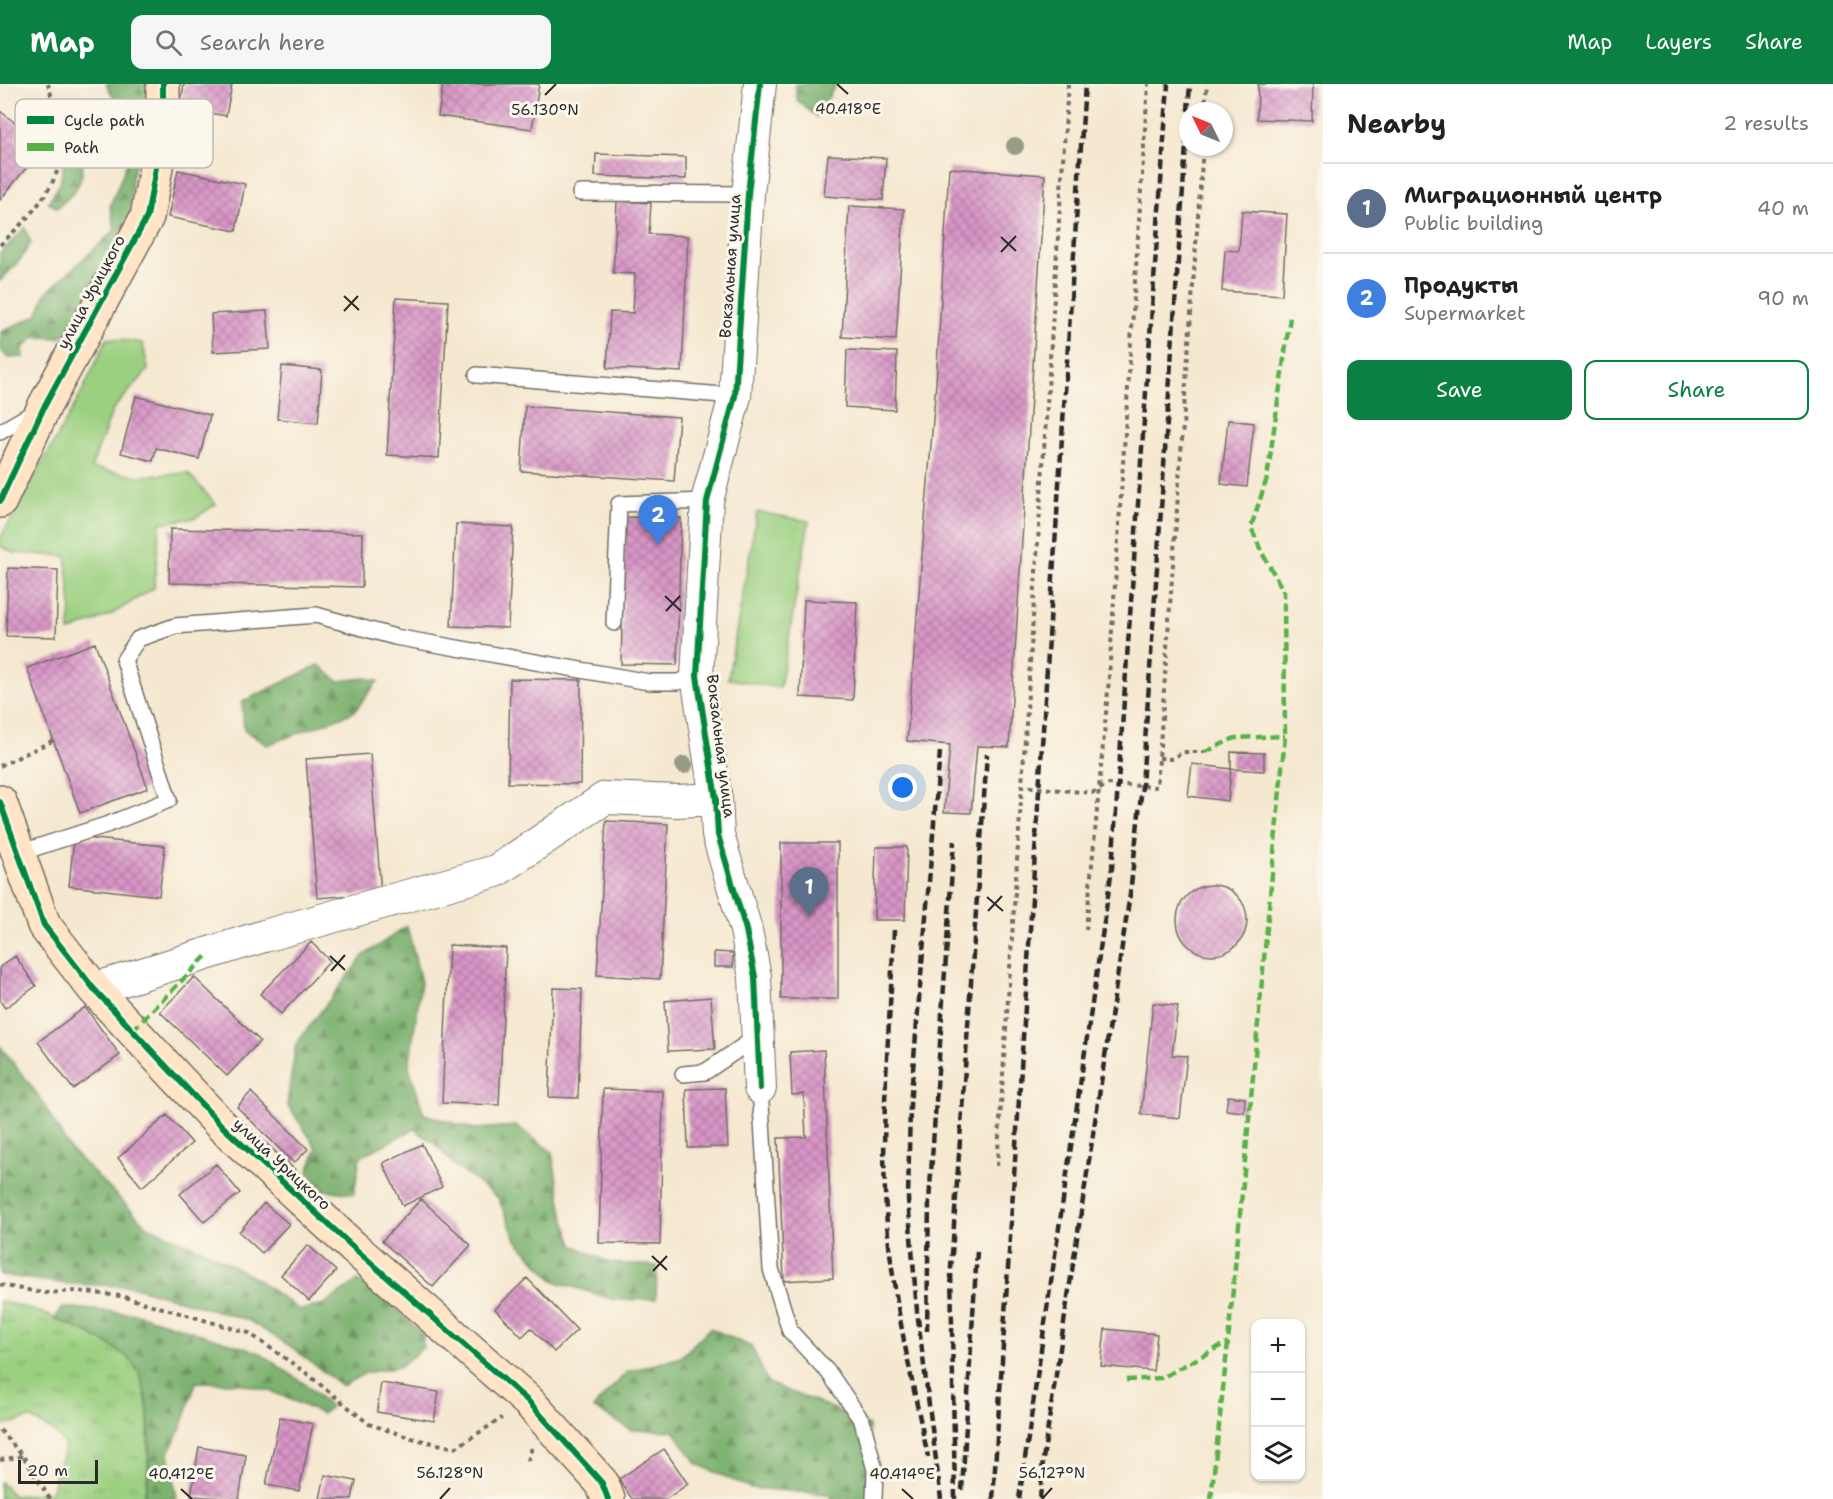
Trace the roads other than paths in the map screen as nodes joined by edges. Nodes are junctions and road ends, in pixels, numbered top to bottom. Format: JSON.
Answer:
{"nodes":[{"id":1,"x":163,"y":84,"type":"edge"},
{"id":2,"x":760,"y":84,"type":"edge"},
{"id":3,"x":163,"y":99,"type":"edge"},
{"id":4,"x":155,"y":168,"type":"edge"},
{"id":5,"x":580,"y":193,"type":"dead end"},
{"id":6,"x":748,"y":194,"type":"junction"},
{"id":7,"x":477,"y":375,"type":"dead end"},
{"id":8,"x":735,"y":396,"type":"junction"},
{"id":9,"x":45,"y":405,"type":"junction"},
{"id":10,"x":0,"y":432,"type":"edge"},
{"id":11,"x":0,"y":501,"type":"edge"},
{"id":12,"x":707,"y":501,"type":"junction"},
{"id":13,"x":614,"y":623,"type":"dead end"},
{"id":14,"x":697,"y":676,"type":"junction"},
{"id":15,"x":716,"y":798,"type":"junction"},
{"id":16,"x":0,"y":802,"type":"edge"},
{"id":17,"x":19,"y":853,"type":"junction"},
{"id":18,"x":94,"y":988,"type":"junction"},
{"id":19,"x":758,"y":1036,"type":"junction"},
{"id":20,"x":683,"y":1074,"type":"dead end"},
{"id":21,"x":760,"y":1088,"type":"joint"},
{"id":22,"x":608,"y":1499,"type":"edge"},
{"id":23,"x":874,"y":1499,"type":"edge"}],
"edges":[{"from":1,"to":3,"type":"street","name":"улица Урицкого"},
{"from":2,"to":6,"type":"street","name":"Вокзальная улица"},
{"from":4,"to":9,"type":"street","name":"улица Урицкого"},
{"from":5,"to":6,"type":"lane"},
{"from":6,"to":8,"type":"street","name":"Вокзальная улица"},
{"from":7,"to":8,"type":"lane"},
{"from":8,"to":12,"type":"street","name":"Вокзальная улица"},
{"from":9,"to":10,"type":"lane"},
{"from":9,"to":11,"type":"street","name":"улица Урицкого"},
{"from":12,"to":13,"type":"lane"},
{"from":12,"to":14,"type":"street","name":"Вокзальная улица"},
{"from":14,"to":15,"type":"street","name":"Вокзальная улица"},
{"from":14,"to":17,"type":"lane"},
{"from":15,"to":18,"type":"street"},
{"from":15,"to":19,"type":"street","name":"Вокзальная улица"},
{"from":16,"to":17,"type":"street","name":"улица Урицкого"},
{"from":17,"to":18,"type":"street","name":"улица Урицкого"},
{"from":18,"to":22,"type":"street","name":"улица Урицкого"},
{"from":19,"to":20,"type":"lane"},
{"from":19,"to":21,"type":"street","name":"Вокзальная улица"},
{"from":21,"to":23,"type":"lane","name":"Вокзальная улица"}]}
